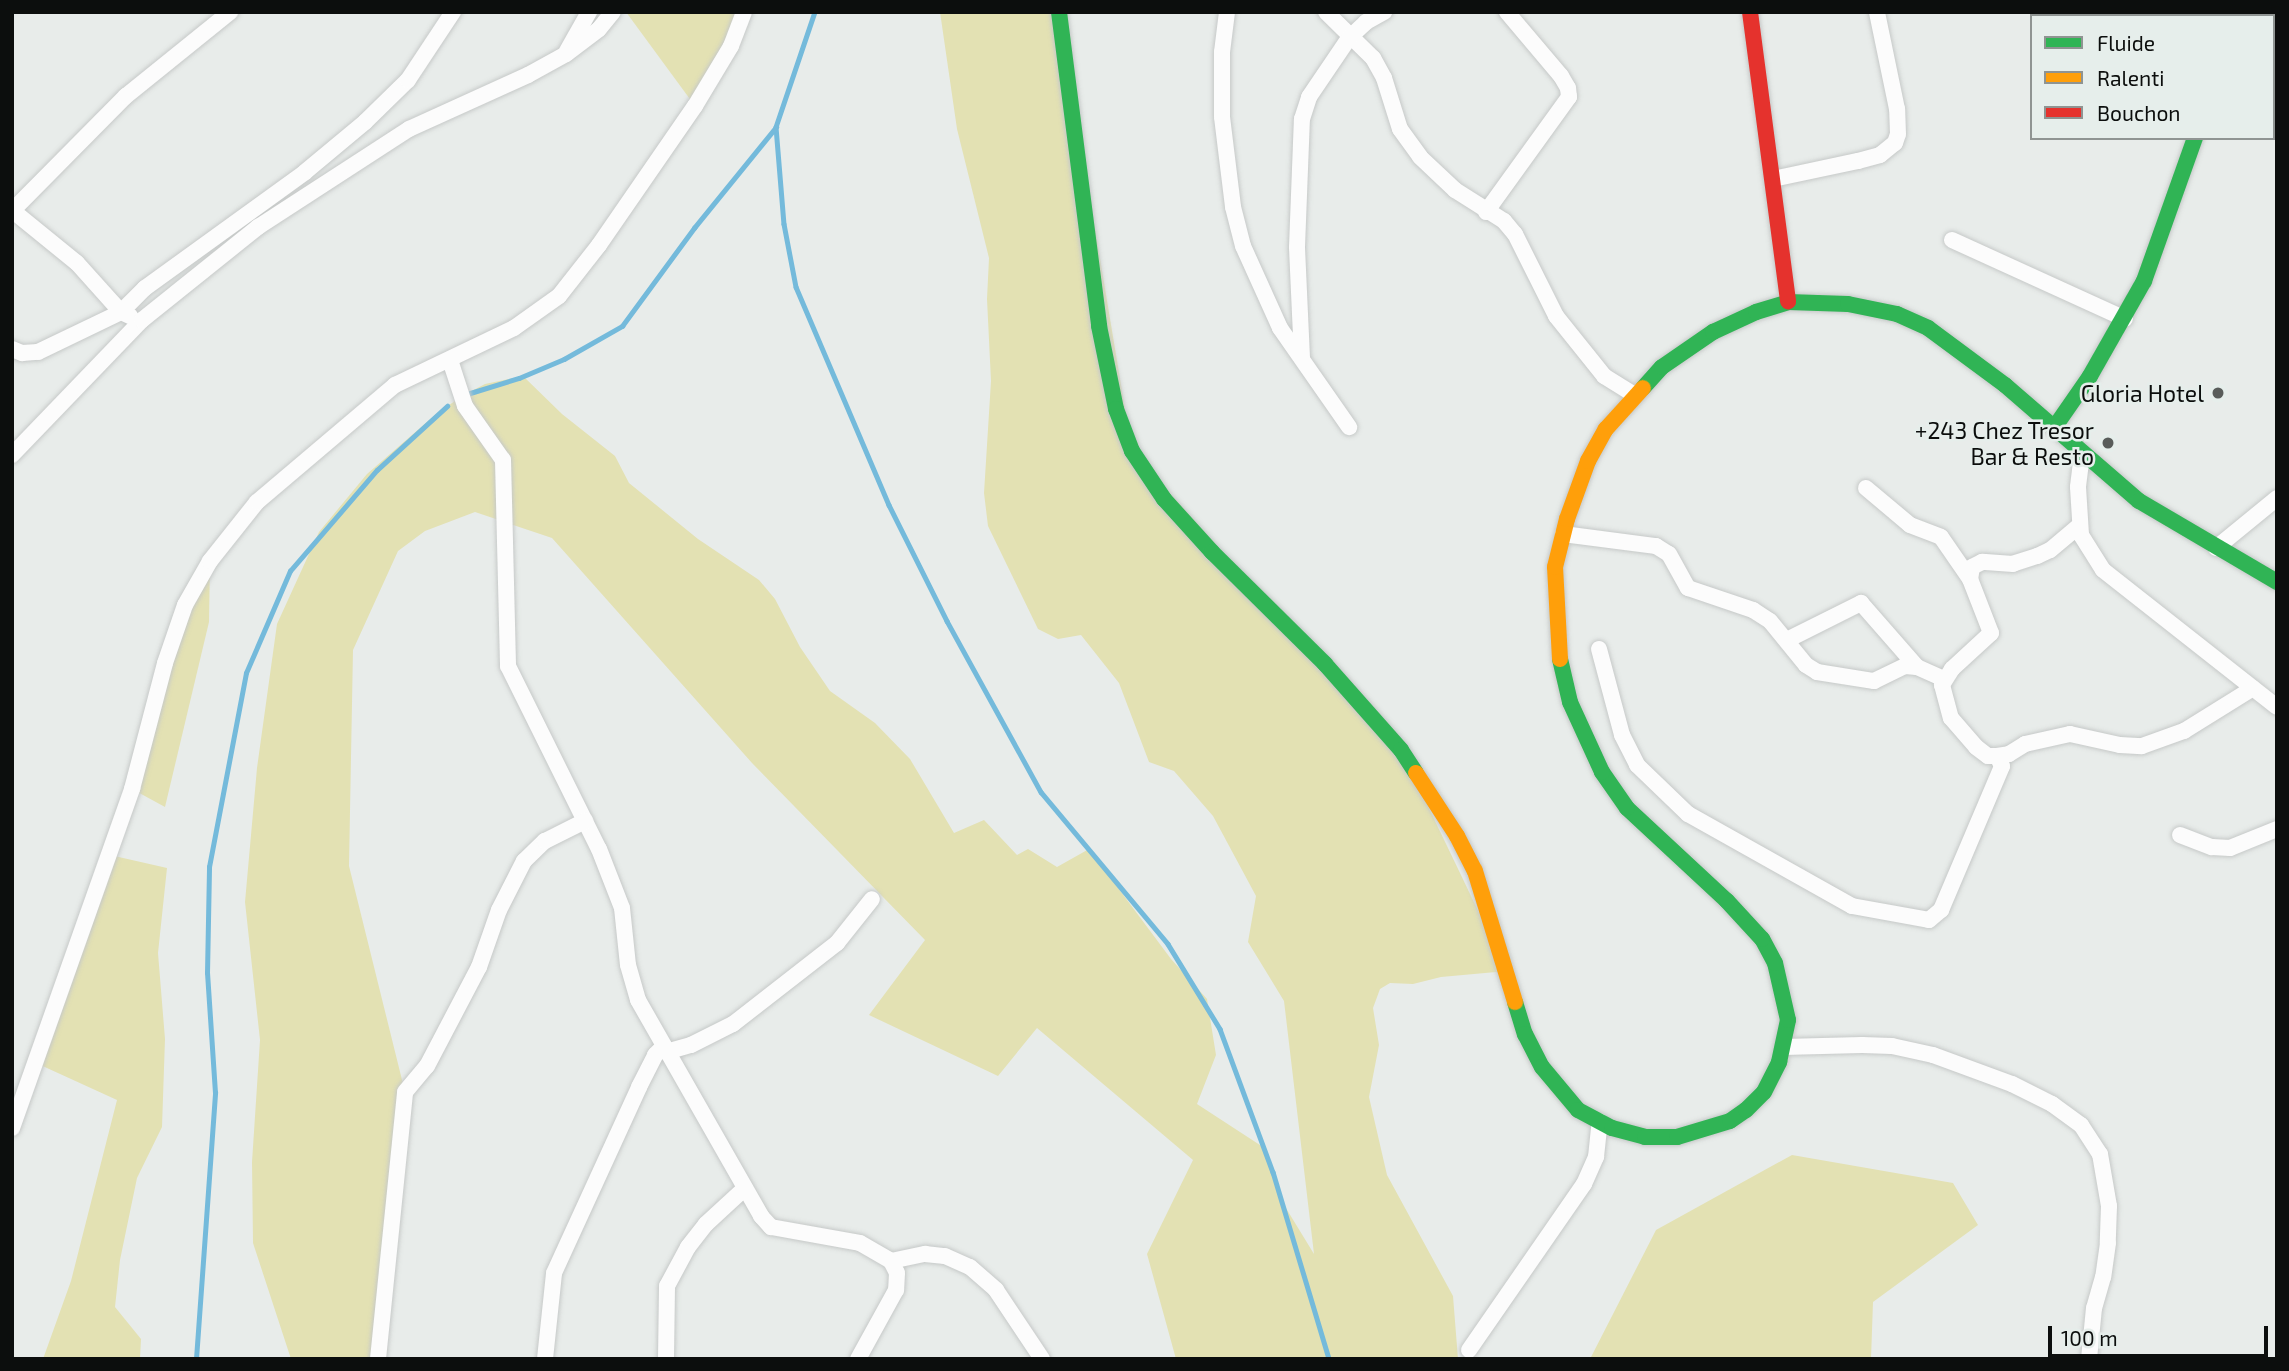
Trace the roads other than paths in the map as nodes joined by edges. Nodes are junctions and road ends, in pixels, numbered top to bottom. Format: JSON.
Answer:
{"nodes":[{"id":1,"x":230,"y":12,"type":"edge"},
{"id":2,"x":453,"y":12,"type":"edge"},
{"id":3,"x":589,"y":12,"type":"edge"},
{"id":4,"x":613,"y":12,"type":"edge"},
{"id":5,"x":744,"y":12,"type":"edge"},
{"id":6,"x":1059,"y":12,"type":"edge"},
{"id":7,"x":1227,"y":12,"type":"edge"},
{"id":8,"x":1326,"y":12,"type":"edge"},
{"id":9,"x":1384,"y":12,"type":"edge"},
{"id":10,"x":1507,"y":12,"type":"edge"},
{"id":11,"x":1749,"y":12,"type":"edge"},
{"id":12,"x":1877,"y":12,"type":"edge"},
{"id":13,"x":1349,"y":38,"type":"junction"},
{"id":14,"x":566,"y":54,"type":"junction"},
{"id":15,"x":2194,"y":140,"type":"edge"},
{"id":16,"x":1773,"y":179,"type":"junction"},
{"id":17,"x":12,"y":211,"type":"edge"},
{"id":18,"x":1486,"y":212,"type":"junction"},
{"id":19,"x":1952,"y":240,"type":"dead end"},
{"id":20,"x":1788,"y":302,"type":"junction"},
{"id":21,"x":121,"y":312,"type":"junction"},
{"id":22,"x":2125,"y":319,"type":"junction"},
{"id":23,"x":142,"y":320,"type":"junction"},
{"id":24,"x":12,"y":349,"type":"edge"},
{"id":25,"x":1302,"y":358,"type":"junction"},
{"id":26,"x":450,"y":360,"type":"junction"},
{"id":27,"x":1635,"y":395,"type":"junction"},
{"id":28,"x":1349,"y":426,"type":"dead end"},
{"id":29,"x":2054,"y":428,"type":"junction"},
{"id":30,"x":12,"y":454,"type":"edge"},
{"id":31,"x":2082,"y":454,"type":"junction"},
{"id":32,"x":1866,"y":488,"type":"dead end"},
{"id":33,"x":2277,"y":498,"type":"edge"},
{"id":34,"x":2080,"y":525,"type":"junction"},
{"id":35,"x":1563,"y":534,"type":"junction"},
{"id":36,"x":2216,"y":548,"type":"junction"},
{"id":37,"x":1970,"y":579,"type":"junction"},
{"id":38,"x":2277,"y":582,"type":"edge"},
{"id":39,"x":1787,"y":640,"type":"junction"},
{"id":40,"x":1599,"y":649,"type":"dead end"},
{"id":41,"x":1917,"y":667,"type":"junction"},
{"id":42,"x":1944,"y":679,"type":"junction"},
{"id":43,"x":2253,"y":688,"type":"junction"},
{"id":44,"x":2277,"y":707,"type":"edge"},
{"id":45,"x":1997,"y":756,"type":"junction"},
{"id":46,"x":585,"y":821,"type":"junction"},
{"id":47,"x":2277,"y":829,"type":"edge"},
{"id":48,"x":2180,"y":835,"type":"dead end"},
{"id":49,"x":872,"y":899,"type":"dead end"},
{"id":50,"x":1783,"y":1047,"type":"junction"},
{"id":51,"x":665,"y":1050,"type":"junction"},
{"id":52,"x":1600,"y":1121,"type":"junction"},
{"id":53,"x":12,"y":1128,"type":"edge"},
{"id":54,"x":745,"y":1188,"type":"junction"},
{"id":55,"x":891,"y":1261,"type":"junction"},
{"id":56,"x":1469,"y":1350,"type":"dead end"},
{"id":57,"x":379,"y":1359,"type":"edge"},
{"id":58,"x":545,"y":1359,"type":"edge"},
{"id":59,"x":666,"y":1359,"type":"edge"},
{"id":60,"x":859,"y":1359,"type":"edge"},
{"id":61,"x":1042,"y":1359,"type":"edge"},
{"id":62,"x":2089,"y":1359,"type":"edge"}],
"edges":[{"from":1,"to":17,"type":"street"},
{"from":2,"to":21,"type":"street"},
{"from":3,"to":14,"type":"street"},
{"from":4,"to":14,"type":"street"},
{"from":5,"to":26,"type":"street"},
{"from":6,"to":52,"type":"main road"},
{"from":7,"to":25,"type":"street"},
{"from":8,"to":13,"type":"street"},
{"from":9,"to":13,"type":"street"},
{"from":10,"to":18,"type":"street"},
{"from":11,"to":16,"type":"main road"},
{"from":12,"to":16,"type":"street"},
{"from":13,"to":18,"type":"street"},
{"from":13,"to":25,"type":"street"},
{"from":14,"to":23,"type":"street"},
{"from":15,"to":22,"type":"main road"},
{"from":16,"to":20,"type":"main road"},
{"from":17,"to":21,"type":"street"},
{"from":18,"to":27,"type":"street"},
{"from":19,"to":22,"type":"street"},
{"from":20,"to":27,"type":"main road"},
{"from":20,"to":29,"type":"main road"},
{"from":21,"to":23,"type":"street"},
{"from":21,"to":24,"type":"street"},
{"from":22,"to":29,"type":"main road"},
{"from":23,"to":30,"type":"street"},
{"from":25,"to":28,"type":"street"},
{"from":26,"to":46,"type":"street"},
{"from":26,"to":53,"type":"street"},
{"from":27,"to":35,"type":"main road"},
{"from":29,"to":31,"type":"main road"},
{"from":31,"to":34,"type":"street"},
{"from":31,"to":36,"type":"main road"},
{"from":32,"to":37,"type":"street"},
{"from":33,"to":36,"type":"street"},
{"from":34,"to":37,"type":"street"},
{"from":34,"to":43,"type":"street"},
{"from":35,"to":39,"type":"street"},
{"from":35,"to":50,"type":"main road"},
{"from":36,"to":38,"type":"main road"},
{"from":37,"to":42,"type":"street"},
{"from":39,"to":41,"type":"street"},
{"from":39,"to":41,"type":"street"},
{"from":40,"to":45,"type":"street"},
{"from":41,"to":42,"type":"street"},
{"from":42,"to":45,"type":"street"},
{"from":43,"to":44,"type":"street"},
{"from":43,"to":45,"type":"street"},
{"from":46,"to":51,"type":"street"},
{"from":46,"to":57,"type":"street"},
{"from":47,"to":48,"type":"street"},
{"from":49,"to":51,"type":"street"},
{"from":50,"to":52,"type":"main road"},
{"from":50,"to":62,"type":"street"},
{"from":51,"to":54,"type":"street"},
{"from":51,"to":58,"type":"street"},
{"from":52,"to":56,"type":"street"},
{"from":54,"to":55,"type":"street"},
{"from":54,"to":59,"type":"street"},
{"from":55,"to":60,"type":"street"},
{"from":55,"to":61,"type":"street"}]}
